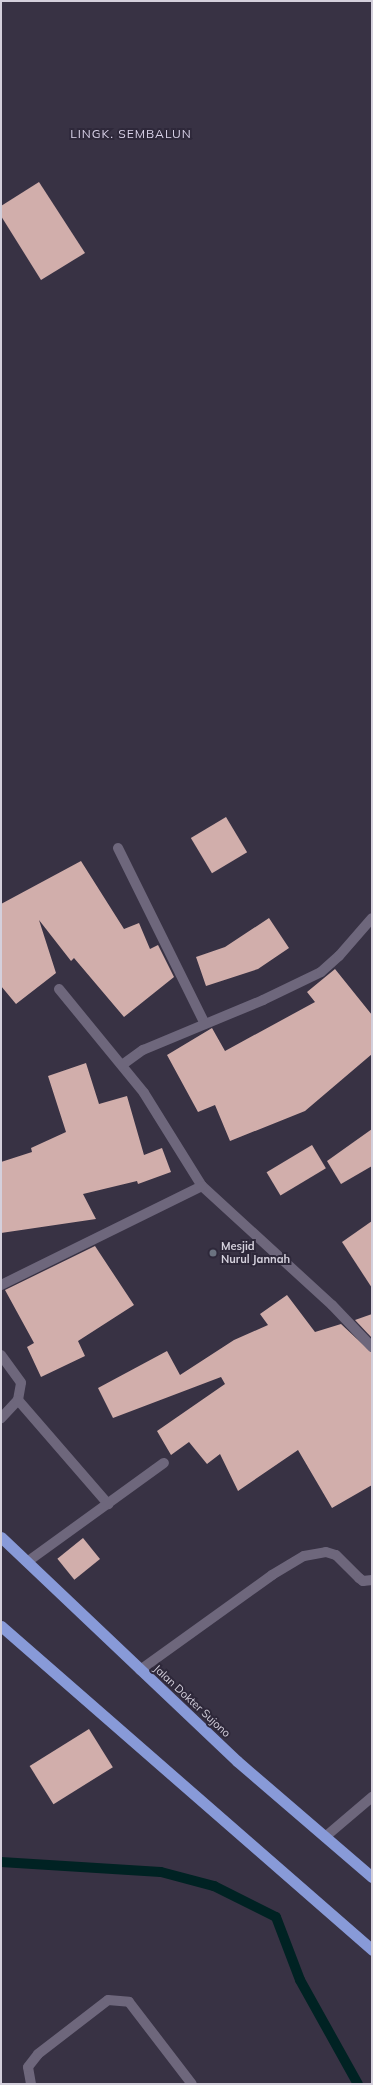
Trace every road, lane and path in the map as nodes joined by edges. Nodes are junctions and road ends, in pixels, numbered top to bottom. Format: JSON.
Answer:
{"nodes":[{"id":1,"x":118,"y":848,"type":"dead end"},
{"id":2,"x":372,"y":918,"type":"edge"},
{"id":3,"x":59,"y":989,"type":"dead end"},
{"id":4,"x":206,"y":1024,"type":"junction"},
{"id":5,"x":122,"y":1065,"type":"junction"},
{"id":6,"x":202,"y":1186,"type":"junction"},
{"id":7,"x":1,"y":1285,"type":"edge"},
{"id":8,"x":372,"y":1347,"type":"edge"},
{"id":9,"x":1,"y":1354,"type":"edge"},
{"id":10,"x":18,"y":1400,"type":"junction"},
{"id":11,"x":1,"y":1418,"type":"edge"},
{"id":12,"x":164,"y":1462,"type":"dead end"},
{"id":13,"x":108,"y":1504,"type":"junction"},
{"id":14,"x":1,"y":1537,"type":"edge"},
{"id":15,"x":27,"y":1562,"type":"junction"},
{"id":16,"x":372,"y":1580,"type":"edge"},
{"id":17,"x":1,"y":1626,"type":"edge"},
{"id":18,"x":140,"y":1670,"type":"junction"},
{"id":19,"x":372,"y":1797,"type":"edge"},
{"id":20,"x":325,"y":1837,"type":"junction"},
{"id":21,"x":372,"y":1877,"type":"edge"},
{"id":22,"x":372,"y":1950,"type":"edge"},
{"id":23,"x":31,"y":2084,"type":"edge"},
{"id":24,"x":192,"y":2084,"type":"edge"}],
"edges":[{"from":1,"to":4,"type":"street"},
{"from":2,"to":4,"type":"street"},
{"from":3,"to":5,"type":"street"},
{"from":4,"to":5,"type":"street"},
{"from":5,"to":6,"type":"street"},
{"from":6,"to":7,"type":"street"},
{"from":6,"to":8,"type":"street"},
{"from":9,"to":10,"type":"street"},
{"from":10,"to":11,"type":"street"},
{"from":10,"to":13,"type":"street"},
{"from":12,"to":13,"type":"street"},
{"from":13,"to":15,"type":"street"},
{"from":14,"to":15,"type":"highway","name":"Jalan Dokter Sujono"},
{"from":15,"to":18,"type":"highway","name":"Jalan Dokter Sujono"},
{"from":16,"to":18,"type":"street"},
{"from":17,"to":22,"type":"highway"},
{"from":18,"to":20,"type":"highway","name":"Jalan Dokter Sujono"},
{"from":19,"to":20,"type":"street"},
{"from":20,"to":21,"type":"highway","name":"Jalan Dokter Sujono"},
{"from":23,"to":24,"type":"street"}]}
